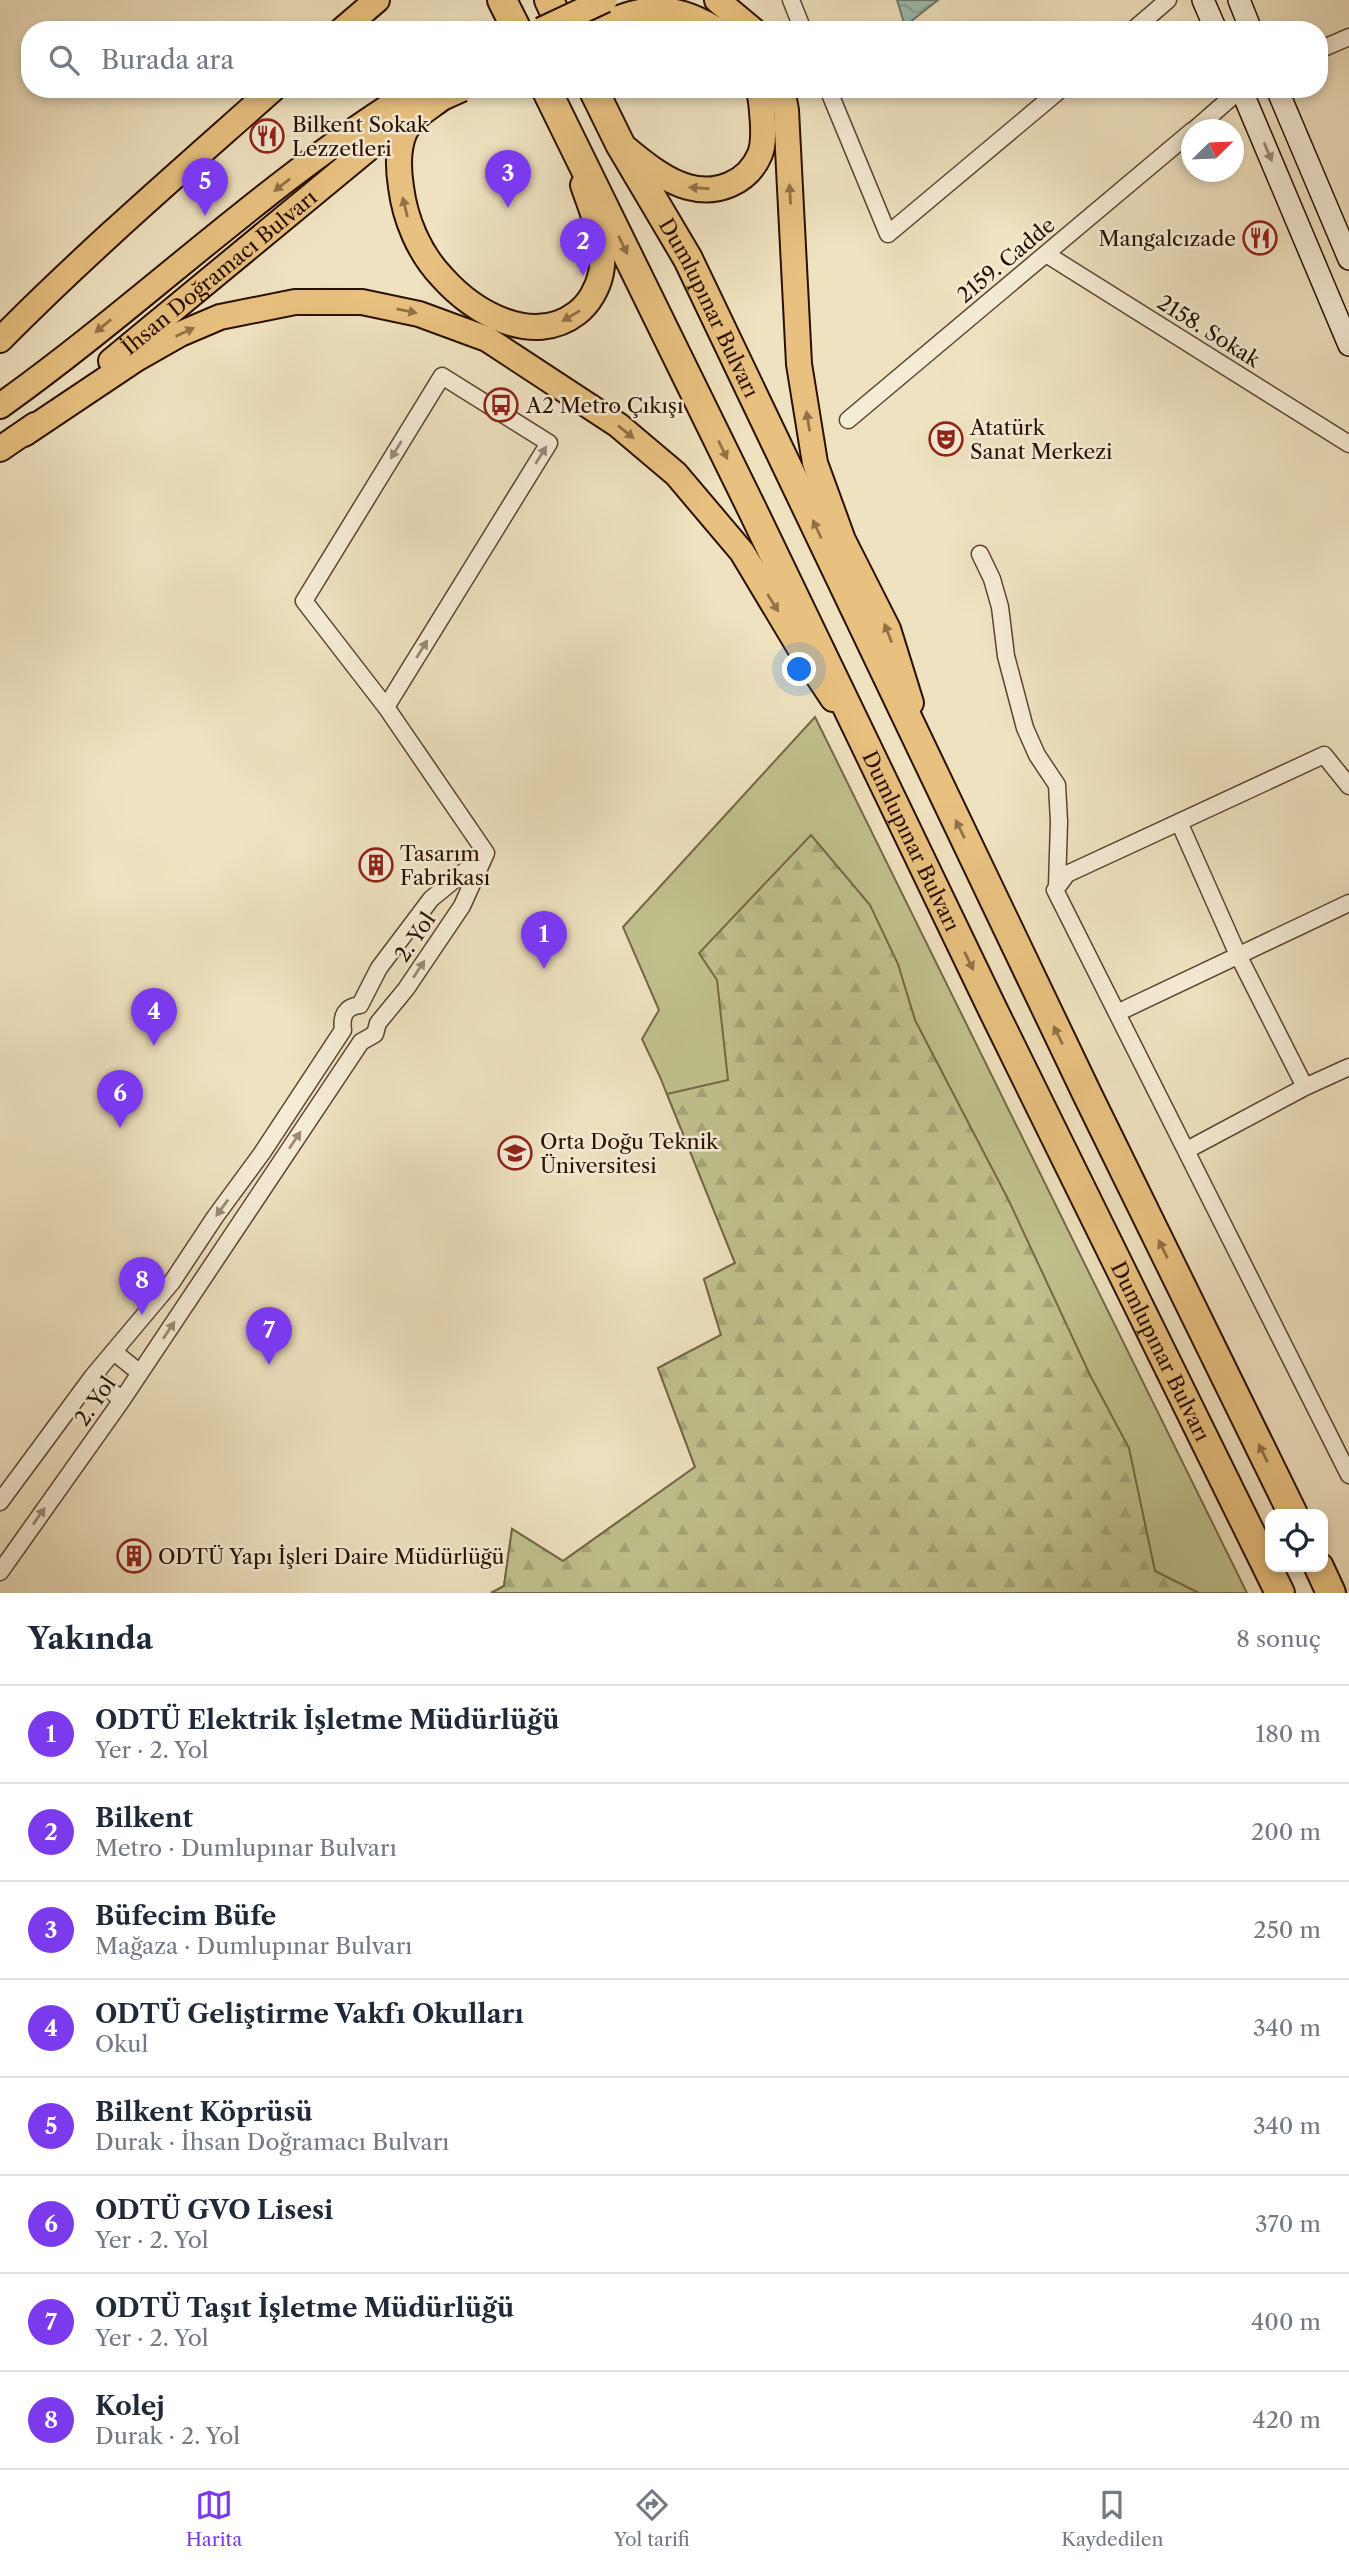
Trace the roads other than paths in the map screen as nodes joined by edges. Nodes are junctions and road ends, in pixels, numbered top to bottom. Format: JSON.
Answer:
{"nodes":[{"id":1,"x":377,"y":0,"type":"edge"},
{"id":2,"x":502,"y":0,"type":"edge"},
{"id":3,"x":549,"y":0,"type":"edge"},
{"id":4,"x":717,"y":0,"type":"edge"},
{"id":5,"x":791,"y":0,"type":"edge"},
{"id":6,"x":1168,"y":0,"type":"edge"},
{"id":7,"x":1203,"y":0,"type":"edge"},
{"id":8,"x":1239,"y":0,"type":"edge"},
{"id":9,"x":611,"y":9,"type":"edge"},
{"id":10,"x":352,"y":21,"type":"edge"},
{"id":11,"x":512,"y":21,"type":"edge"},
{"id":12,"x":559,"y":21,"type":"edge"},
{"id":13,"x":571,"y":21,"type":"edge"},
{"id":14,"x":705,"y":21,"type":"edge"},
{"id":15,"x":742,"y":21,"type":"edge"},
{"id":16,"x":799,"y":21,"type":"edge"},
{"id":17,"x":1144,"y":21,"type":"edge"},
{"id":18,"x":1212,"y":21,"type":"edge"},
{"id":19,"x":1247,"y":21,"type":"edge"},
{"id":20,"x":1349,"y":37,"type":"edge"},
{"id":21,"x":1328,"y":46,"type":"edge"},
{"id":22,"x":263,"y":98,"type":"edge"},
{"id":23,"x":402,"y":98,"type":"edge"},
{"id":24,"x":446,"y":98,"type":"edge"},
{"id":25,"x":446,"y":98,"type":"edge"},
{"id":26,"x":551,"y":98,"type":"edge"},
{"id":27,"x":597,"y":98,"type":"edge"},
{"id":28,"x":760,"y":98,"type":"edge"},
{"id":29,"x":784,"y":98,"type":"edge"},
{"id":30,"x":832,"y":98,"type":"edge"},
{"id":31,"x":1050,"y":98,"type":"edge"},
{"id":32,"x":1230,"y":98,"type":"edge"},
{"id":33,"x":1245,"y":98,"type":"edge"},
{"id":34,"x":1281,"y":98,"type":"edge"},
{"id":35,"x":561,"y":118,"type":"junction"},
{"id":36,"x":1206,"y":119,"type":"edge"},
{"id":37,"x":1181,"y":140,"type":"edge"},
{"id":38,"x":620,"y":144,"type":"junction"},
{"id":39,"x":1046,"y":254,"type":"junction"},
{"id":40,"x":1349,"y":259,"type":"edge"},
{"id":41,"x":0,"y":340,"type":"edge"},
{"id":42,"x":1349,"y":345,"type":"edge"},
{"id":43,"x":0,"y":405,"type":"edge"},
{"id":44,"x":848,"y":420,"type":"dead end"},
{"id":45,"x":24,"y":434,"type":"junction"},
{"id":46,"x":1349,"y":444,"type":"edge"},
{"id":47,"x":0,"y":449,"type":"edge"},
{"id":48,"x":980,"y":555,"type":"dead end"},
{"id":49,"x":386,"y":707,"type":"junction"},
{"id":50,"x":864,"y":745,"type":"junction"},
{"id":51,"x":930,"y":768,"type":"junction"},
{"id":52,"x":1349,"y":786,"type":"edge"},
{"id":53,"x":1179,"y":822,"type":"junction"},
{"id":54,"x":486,"y":853,"type":"junction"},
{"id":55,"x":1057,"y":887,"type":"junction"},
{"id":56,"x":1349,"y":904,"type":"edge"},
{"id":57,"x":1238,"y":956,"type":"junction"},
{"id":58,"x":360,"y":1005,"type":"junction"},
{"id":59,"x":1117,"y":1013,"type":"junction"},
{"id":60,"x":378,"y":1023,"type":"junction"},
{"id":61,"x":343,"y":1030,"type":"junction"},
{"id":62,"x":362,"y":1042,"type":"junction"},
{"id":63,"x":1349,"y":1067,"type":"edge"},
{"id":64,"x":1305,"y":1087,"type":"junction"},
{"id":65,"x":1187,"y":1150,"type":"junction"},
{"id":66,"x":114,"y":1352,"type":"junction"},
{"id":67,"x":140,"y":1373,"type":"junction"},
{"id":68,"x":93,"y":1376,"type":"junction"},
{"id":69,"x":122,"y":1400,"type":"junction"},
{"id":70,"x":1348,"y":1470,"type":"edge"},
{"id":71,"x":0,"y":1502,"type":"edge"},
{"id":72,"x":1291,"y":1509,"type":"edge"},
{"id":73,"x":0,"y":1572,"type":"edge"},
{"id":74,"x":1321,"y":1572,"type":"edge"},
{"id":75,"x":1280,"y":1593,"type":"edge"},
{"id":76,"x":1331,"y":1593,"type":"edge"}],
"edges":[{"from":1,"to":10,"type":"main road"},
{"from":2,"to":11,"type":"highway"},
{"from":3,"to":12,"type":"highway"},
{"from":4,"to":15,"type":"main road"},
{"from":5,"to":16,"type":"street"},
{"from":6,"to":17,"type":"street"},
{"from":7,"to":18,"type":"street"},
{"from":8,"to":19,"type":"street"},
{"from":9,"to":13,"type":"main road","bridge":true},
{"from":9,"to":14,"type":"main road"},
{"from":20,"to":21,"type":"street"},
{"from":22,"to":41,"type":"main road"},
{"from":23,"to":43,"type":"main road","one_way":true},
{"from":35,"to":24,"type":"main road","one_way":true},
{"from":25,"to":45,"type":"main road","name":"İhsan Doğramacı Bulvarı"},
{"from":26,"to":35,"type":"highway","name":"Dumlupınar Bulvarı"},
{"from":27,"to":38,"type":"highway","name":"Dumlupınar Bulvarı"},
{"from":28,"to":38,"type":"main road","one_way":true},
{"from":51,"to":29,"type":"main road","one_way":true},
{"from":30,"to":31,"type":"street"},
{"from":32,"to":36,"type":"street","name":"2159. Cadde"},
{"from":33,"to":42,"type":"street","one_way":true},
{"from":34,"to":40,"type":"street"},
{"from":35,"to":50,"type":"highway","name":"Dumlupınar Bulvarı","one_way":true},
{"from":37,"to":39,"type":"street","name":"2159. Cadde"},
{"from":51,"to":38,"type":"highway","name":"Dumlupınar Bulvarı","one_way":true},
{"from":39,"to":44,"type":"street","name":"2159. Cadde"},
{"from":39,"to":46,"type":"street","name":"2158. Sokak"},
{"from":45,"to":47,"type":"main road","name":"İhsan Doğramacı Bulvarı"},
{"from":45,"to":50,"type":"main road","one_way":true},
{"from":48,"to":55,"type":"street"},
{"from":49,"to":49,"type":"street","one_way":true},
{"from":49,"to":54,"type":"street"},
{"from":50,"to":75,"type":"highway","name":"Dumlupınar Bulvarı","one_way":true},
{"from":72,"to":51,"type":"highway","name":"Dumlupınar Bulvarı","one_way":true},
{"from":52,"to":53,"type":"street"},
{"from":53,"to":55,"type":"street"},
{"from":53,"to":57,"type":"street"},
{"from":54,"to":58,"type":"street","name":"2. Yol"},
{"from":60,"to":54,"type":"street","name":"2. Yol","one_way":true},
{"from":55,"to":59,"type":"street"},
{"from":56,"to":57,"type":"street"},
{"from":57,"to":59,"type":"street"},
{"from":57,"to":64,"type":"street"},
{"from":58,"to":60,"type":"street"},
{"from":58,"to":61,"type":"street","name":"2. Yol"},
{"from":59,"to":65,"type":"street"},
{"from":60,"to":62,"type":"street","name":"2. Yol"},
{"from":61,"to":62,"type":"street"},
{"from":61,"to":66,"type":"street","name":"2. Yol","one_way":true},
{"from":67,"to":62,"type":"street","name":"2. Yol","one_way":true},
{"from":63,"to":64,"type":"street"},
{"from":64,"to":65,"type":"street"},
{"from":65,"to":70,"type":"street"},
{"from":66,"to":67,"type":"street"},
{"from":66,"to":68,"type":"street","name":"2. Yol"},
{"from":67,"to":69,"type":"street","name":"2. Yol"},
{"from":68,"to":69,"type":"street"},
{"from":68,"to":71,"type":"street","name":"2. Yol"},
{"from":73,"to":69,"type":"street","name":"2. Yol","one_way":true},
{"from":74,"to":76,"type":"highway"}]}
